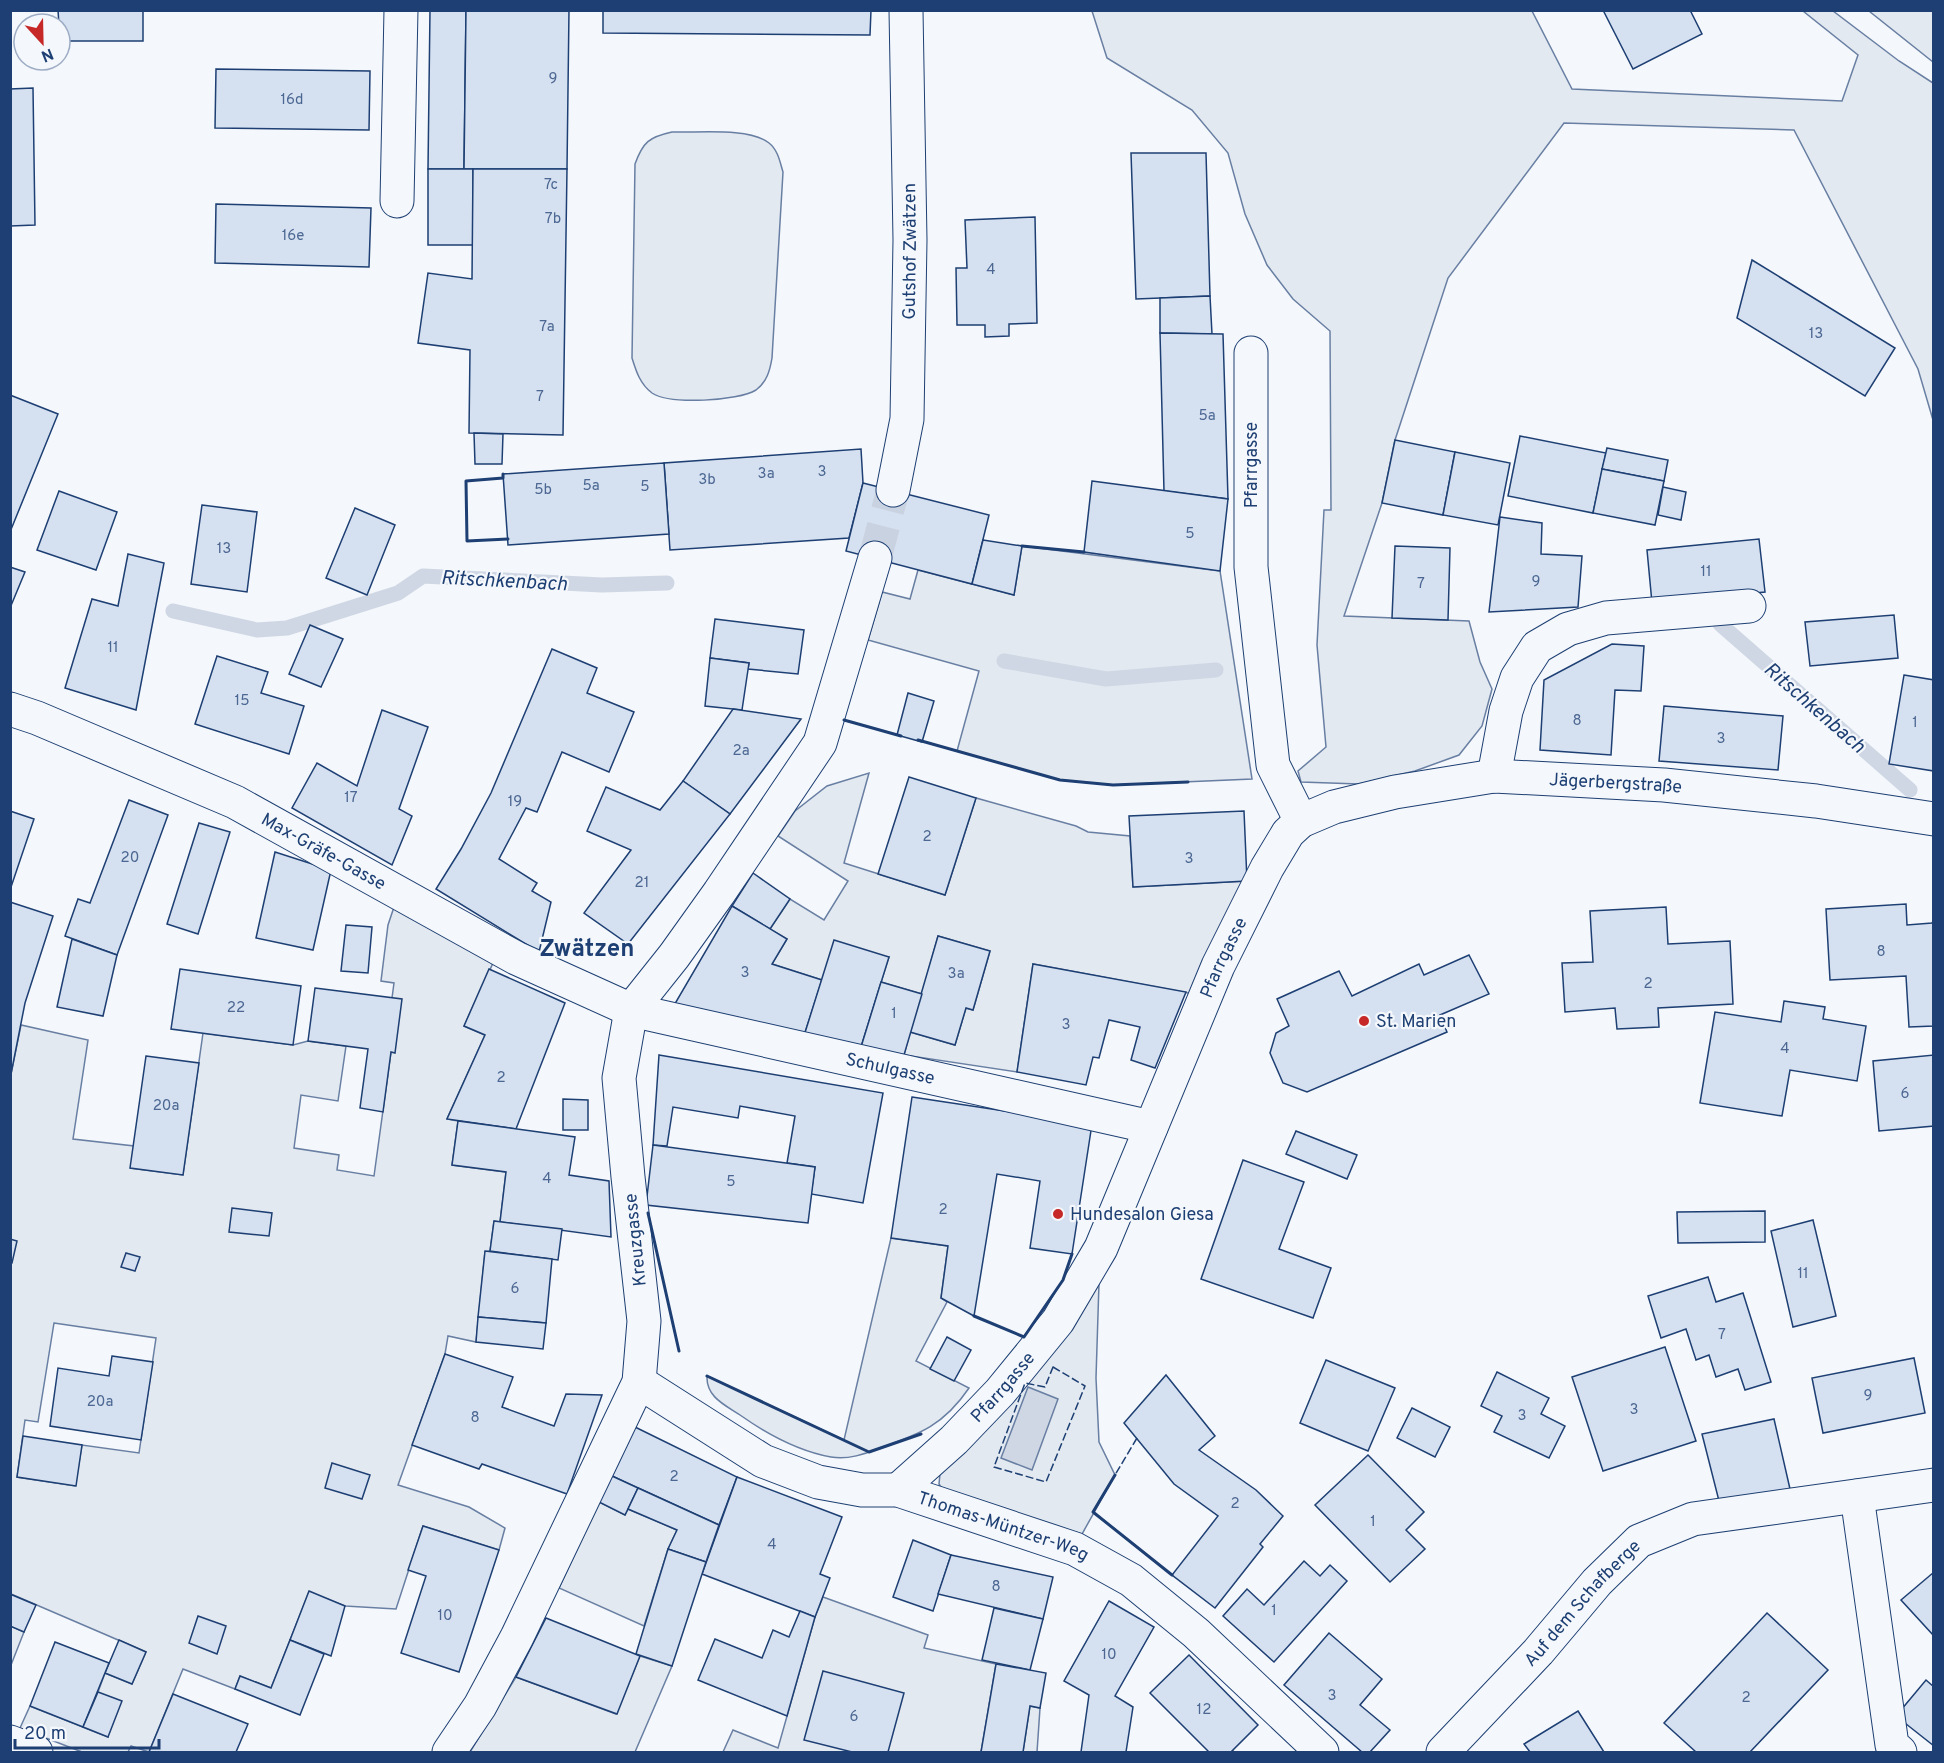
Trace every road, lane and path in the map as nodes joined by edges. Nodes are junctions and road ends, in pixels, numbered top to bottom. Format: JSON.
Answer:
{"nodes":[{"id":1,"x":401,"y":10,"type":"edge"},
{"id":2,"x":906,"y":10,"type":"edge"},
{"id":3,"x":397,"y":201,"type":"dead end"},
{"id":4,"x":1251,"y":353,"type":"dead end"},
{"id":5,"x":893,"y":490,"type":"tunnel mouth"},
{"id":6,"x":874,"y":558,"type":"tunnel mouth"},
{"id":7,"x":1749,"y":606,"type":"dead end"},
{"id":8,"x":10,"y":709,"type":"edge"},
{"id":9,"x":1494,"y":776,"type":"junction"},
{"id":10,"x":1934,"y":819,"type":"edge"},
{"id":11,"x":1300,"y":821,"type":"junction"},
{"id":12,"x":631,"y":1010,"type":"junction"},
{"id":13,"x":1151,"y":1127,"type":"junction"},
{"id":14,"x":639,"y":1382,"type":"junction"},
{"id":15,"x":1934,"y":1485,"type":"edge"},
{"id":16,"x":898,"y":1490,"type":"junction"},
{"id":17,"x":1857,"y":1496,"type":"junction"},
{"id":18,"x":10,"y":1742,"type":"edge"},
{"id":19,"x":36,"y":1752,"type":"edge"},
{"id":20,"x":449,"y":1752,"type":"edge"},
{"id":21,"x":1322,"y":1752,"type":"edge"},
{"id":22,"x":1443,"y":1752,"type":"edge"},
{"id":23,"x":1900,"y":1752,"type":"edge"}],
"edges":[{"from":1,"to":3,"type":"street"},
{"from":2,"to":5,"type":"street","name":"Gutshof Zwätzen"},
{"from":4,"to":11,"type":"street","name":"Pfarrgasse"},
{"from":6,"to":12,"type":"street","name":"Kreuzgasse"},
{"from":7,"to":9,"type":"street"},
{"from":8,"to":12,"type":"street","name":"Max-Gräfe-Gasse"},
{"from":9,"to":10,"type":"street","name":"Jägerbergstraße"},
{"from":9,"to":11,"type":"street","name":"Jägerbergstraße"},
{"from":11,"to":13,"type":"street","name":"Pfarrgasse"},
{"from":12,"to":13,"type":"street","name":"Schulgasse"},
{"from":12,"to":14,"type":"street","name":"Kreuzgasse"},
{"from":13,"to":16,"type":"street","name":"Pfarrgasse"},
{"from":14,"to":16,"type":"street","name":"Thomas-Müntzer-Weg"},
{"from":14,"to":20,"type":"street","name":"Kreuzgasse"},
{"from":15,"to":17,"type":"street","name":"Auf dem Schafberge"},
{"from":16,"to":21,"type":"street","name":"Thomas-Müntzer-Weg"},
{"from":17,"to":22,"type":"street","name":"Auf dem Schafberge"},
{"from":17,"to":23,"type":"street"},
{"from":18,"to":19,"type":"street"}]}
